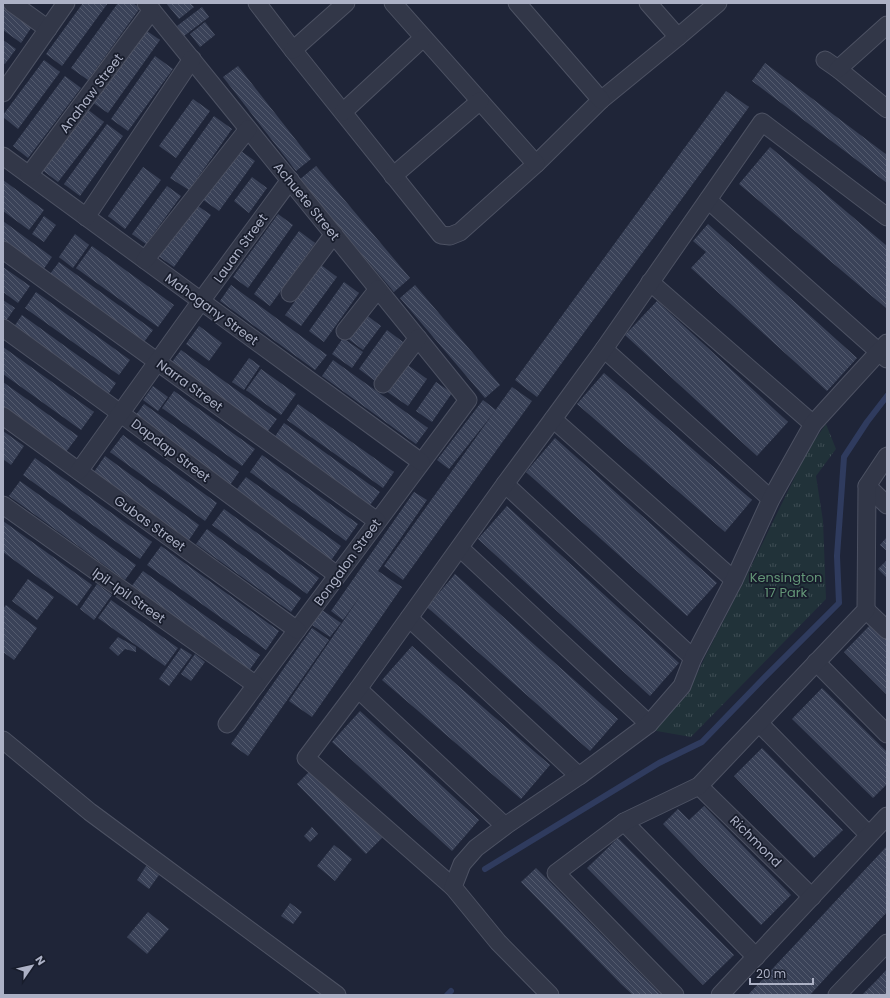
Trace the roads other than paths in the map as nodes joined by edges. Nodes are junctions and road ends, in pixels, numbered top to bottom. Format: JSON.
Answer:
{"nodes":[{"id":1,"x":12,"y":3,"type":"edge"},
{"id":2,"x":66,"y":3,"type":"edge"},
{"id":3,"x":257,"y":3,"type":"edge"},
{"id":4,"x":346,"y":3,"type":"edge"},
{"id":5,"x":392,"y":3,"type":"edge"},
{"id":6,"x":516,"y":3,"type":"edge"},
{"id":7,"x":648,"y":3,"type":"edge"},
{"id":8,"x":718,"y":3,"type":"edge"},
{"id":9,"x":149,"y":7,"type":"edge"},
{"id":10,"x":887,"y":25,"type":"edge"},
{"id":11,"x":48,"y":29,"type":"junction"},
{"id":12,"x":678,"y":37,"type":"junction"},
{"id":13,"x":423,"y":38,"type":"junction"},
{"id":14,"x":293,"y":50,"type":"junction"},
{"id":15,"x":192,"y":59,"type":"junction"},
{"id":16,"x":5,"y":85,"type":"edge"},
{"id":17,"x":601,"y":100,"type":"junction"},
{"id":18,"x":480,"y":101,"type":"junction"},
{"id":19,"x":887,"y":109,"type":"edge"},
{"id":20,"x":343,"y":112,"type":"junction"},
{"id":21,"x":248,"y":128,"type":"junction"},
{"id":22,"x":3,"y":156,"type":"edge"},
{"id":23,"x":536,"y":164,"type":"junction"},
{"id":24,"x":29,"y":176,"type":"junction"},
{"id":25,"x":393,"y":176,"type":"junction"},
{"id":26,"x":290,"y":180,"type":"junction"},
{"id":27,"x":708,"y":200,"type":"junction"},
{"id":28,"x":86,"y":217,"type":"junction"},
{"id":29,"x":887,"y":217,"type":"edge"},
{"id":30,"x":334,"y":234,"type":"junction"},
{"id":31,"x":3,"y":250,"type":"edge"},
{"id":32,"x":145,"y":260,"type":"junction"},
{"id":33,"x":650,"y":282,"type":"junction"},
{"id":34,"x":378,"y":289,"type":"junction"},
{"id":35,"x":290,"y":293,"type":"dead end"},
{"id":36,"x":201,"y":301,"type":"junction"},
{"id":37,"x":3,"y":328,"type":"edge"},
{"id":38,"x":345,"y":331,"type":"dead end"},
{"id":39,"x":418,"y":338,"type":"junction"},
{"id":40,"x":604,"y":349,"type":"junction"},
{"id":41,"x":884,"y":351,"type":"edge"},
{"id":42,"x":157,"y":362,"type":"junction"},
{"id":43,"x":383,"y":384,"type":"dead end"},
{"id":44,"x":468,"y":400,"type":"joint"},
{"id":45,"x":120,"y":413,"type":"junction"},
{"id":46,"x":3,"y":416,"type":"edge"},
{"id":47,"x":553,"y":419,"type":"junction"},
{"id":48,"x":813,"y":424,"type":"junction"},
{"id":49,"x":887,"y":456,"type":"edge"},
{"id":50,"x":421,"y":462,"type":"junction"},
{"id":51,"x":79,"y":471,"type":"junction"},
{"id":52,"x":505,"y":484,"type":"junction"},
{"id":53,"x":867,"y":486,"type":"junction"},
{"id":54,"x":771,"y":499,"type":"junction"},
{"id":55,"x":3,"y":505,"type":"edge"},
{"id":56,"x":887,"y":505,"type":"edge"},
{"id":57,"x":377,"y":521,"type":"junction"},
{"id":58,"x":460,"y":548,"type":"junction"},
{"id":59,"x":337,"y":575,"type":"junction"},
{"id":60,"x":734,"y":580,"type":"junction"},
{"id":61,"x":866,"y":610,"type":"junction"},
{"id":62,"x":409,"y":618,"type":"junction"},
{"id":63,"x":297,"y":630,"type":"junction"},
{"id":64,"x":887,"y":630,"type":"edge"},
{"id":65,"x":693,"y":658,"type":"junction"},
{"id":66,"x":816,"y":662,"type":"junction"},
{"id":67,"x":256,"y":685,"type":"junction"},
{"id":68,"x":358,"y":689,"type":"junction"},
{"id":69,"x":759,"y":723,"type":"junction"},
{"id":70,"x":227,"y":724,"type":"dead end"},
{"id":71,"x":649,"y":724,"type":"junction"},
{"id":72,"x":887,"y":734,"type":"edge"},
{"id":73,"x":3,"y":740,"type":"edge"},
{"id":74,"x":579,"y":776,"type":"junction"},
{"id":75,"x":699,"y":786,"type":"junction"},
{"id":76,"x":887,"y":816,"type":"edge"},
{"id":77,"x":624,"y":822,"type":"junction"},
{"id":78,"x":505,"y":826,"type":"junction"},
{"id":79,"x":869,"y":835,"type":"junction"},
{"id":80,"x":453,"y":887,"type":"junction"},
{"id":81,"x":812,"y":897,"type":"junction"},
{"id":82,"x":887,"y":943,"type":"edge"},
{"id":83,"x":756,"y":957,"type":"junction"},
{"id":84,"x":337,"y":995,"type":"edge"},
{"id":85,"x":550,"y":995,"type":"edge"},
{"id":86,"x":675,"y":995,"type":"edge"},
{"id":87,"x":720,"y":995,"type":"edge"},
{"id":88,"x":837,"y":995,"type":"edge"}],
"edges":[{"from":1,"to":11,"type":"street"},
{"from":2,"to":11,"type":"street"},
{"from":3,"to":14,"type":"street"},
{"from":4,"to":14,"type":"street"},
{"from":5,"to":13,"type":"street"},
{"from":6,"to":17,"type":"street"},
{"from":7,"to":12,"type":"street"},
{"from":8,"to":12,"type":"street"},
{"from":9,"to":15,"type":"street","name":"Achuete Street"},
{"from":9,"to":24,"type":"street","name":"Anahaw Street"},
{"from":10,"to":19,"type":"street"},
{"from":11,"to":16,"type":"street"},
{"from":12,"to":17,"type":"street"},
{"from":13,"to":18,"type":"street"},
{"from":13,"to":20,"type":"street"},
{"from":14,"to":20,"type":"street"},
{"from":15,"to":21,"type":"street","name":"Achuete Street"},
{"from":15,"to":28,"type":"street"},
{"from":17,"to":23,"type":"street"},
{"from":18,"to":23,"type":"street"},
{"from":18,"to":25,"type":"street"},
{"from":20,"to":25,"type":"street"},
{"from":21,"to":26,"type":"street","name":"Achuete Street"},
{"from":21,"to":32,"type":"street"},
{"from":22,"to":24,"type":"street","name":"Mahogany Street"},
{"from":23,"to":25,"type":"street"},
{"from":24,"to":28,"type":"street","name":"Mahogany Street"},
{"from":26,"to":30,"type":"street","name":"Achuete Street"},
{"from":26,"to":36,"type":"street","name":"Lauan Street"},
{"from":27,"to":29,"type":"street"},
{"from":27,"to":33,"type":"street"},
{"from":27,"to":41,"type":"street"},
{"from":28,"to":32,"type":"street","name":"Mahogany Street"},
{"from":30,"to":34,"type":"street","name":"Achuete Street"},
{"from":30,"to":35,"type":"street"},
{"from":31,"to":42,"type":"street","name":"Narra Street"},
{"from":32,"to":36,"type":"street","name":"Mahogany Street"},
{"from":33,"to":40,"type":"street"},
{"from":33,"to":48,"type":"street"},
{"from":34,"to":38,"type":"street"},
{"from":34,"to":39,"type":"street","name":"Achuete Street"},
{"from":36,"to":42,"type":"street","name":"Lauan Street"},
{"from":36,"to":50,"type":"street","name":"Mahogany Street"},
{"from":37,"to":45,"type":"street","name":"Dapdap Street"},
{"from":39,"to":43,"type":"street"},
{"from":39,"to":44,"type":"street","name":"Achuete Street"},
{"from":40,"to":47,"type":"street"},
{"from":40,"to":54,"type":"street"},
{"from":41,"to":48,"type":"street"},
{"from":42,"to":45,"type":"street","name":"Lauan Street"},
{"from":42,"to":57,"type":"street","name":"Narra Street"},
{"from":44,"to":50,"type":"street","name":"Bongalon Street"},
{"from":45,"to":51,"type":"street","name":"Lauan Street"},
{"from":45,"to":59,"type":"street","name":"Dapdap Street"},
{"from":46,"to":51,"type":"street","name":"Gubas Street"},
{"from":47,"to":52,"type":"street"},
{"from":47,"to":60,"type":"street"},
{"from":48,"to":54,"type":"street"},
{"from":49,"to":53,"type":"street"},
{"from":50,"to":57,"type":"street","name":"Bongalon Street"},
{"from":51,"to":63,"type":"street","name":"Gubas Street"},
{"from":52,"to":58,"type":"street"},
{"from":52,"to":65,"type":"street"},
{"from":53,"to":56,"type":"street"},
{"from":53,"to":61,"type":"street"},
{"from":54,"to":60,"type":"street"},
{"from":55,"to":67,"type":"street","name":"Ipil-Ipil Street"},
{"from":57,"to":59,"type":"street","name":"Bongalon Street"},
{"from":58,"to":62,"type":"street"},
{"from":58,"to":71,"type":"street"},
{"from":59,"to":63,"type":"street","name":"Bongalon Street"},
{"from":60,"to":65,"type":"street"},
{"from":61,"to":64,"type":"street"},
{"from":61,"to":66,"type":"street"},
{"from":62,"to":68,"type":"street"},
{"from":62,"to":74,"type":"street"},
{"from":63,"to":67,"type":"street","name":"Bongalon Street"},
{"from":65,"to":71,"type":"street"},
{"from":66,"to":69,"type":"street"},
{"from":66,"to":72,"type":"street"},
{"from":67,"to":70,"type":"street","name":"Bongalon Street"},
{"from":68,"to":78,"type":"street"},
{"from":68,"to":80,"type":"street"},
{"from":69,"to":75,"type":"street"},
{"from":69,"to":79,"type":"street"},
{"from":71,"to":74,"type":"street"},
{"from":73,"to":84,"type":"street"},
{"from":74,"to":78,"type":"street"},
{"from":75,"to":77,"type":"street"},
{"from":75,"to":81,"type":"street","name":"Richmond"},
{"from":76,"to":79,"type":"street"},
{"from":77,"to":83,"type":"street"},
{"from":77,"to":86,"type":"street"},
{"from":78,"to":80,"type":"street"},
{"from":79,"to":81,"type":"street"},
{"from":80,"to":85,"type":"street"},
{"from":81,"to":83,"type":"street"},
{"from":82,"to":88,"type":"street"},
{"from":83,"to":87,"type":"street"}]}
